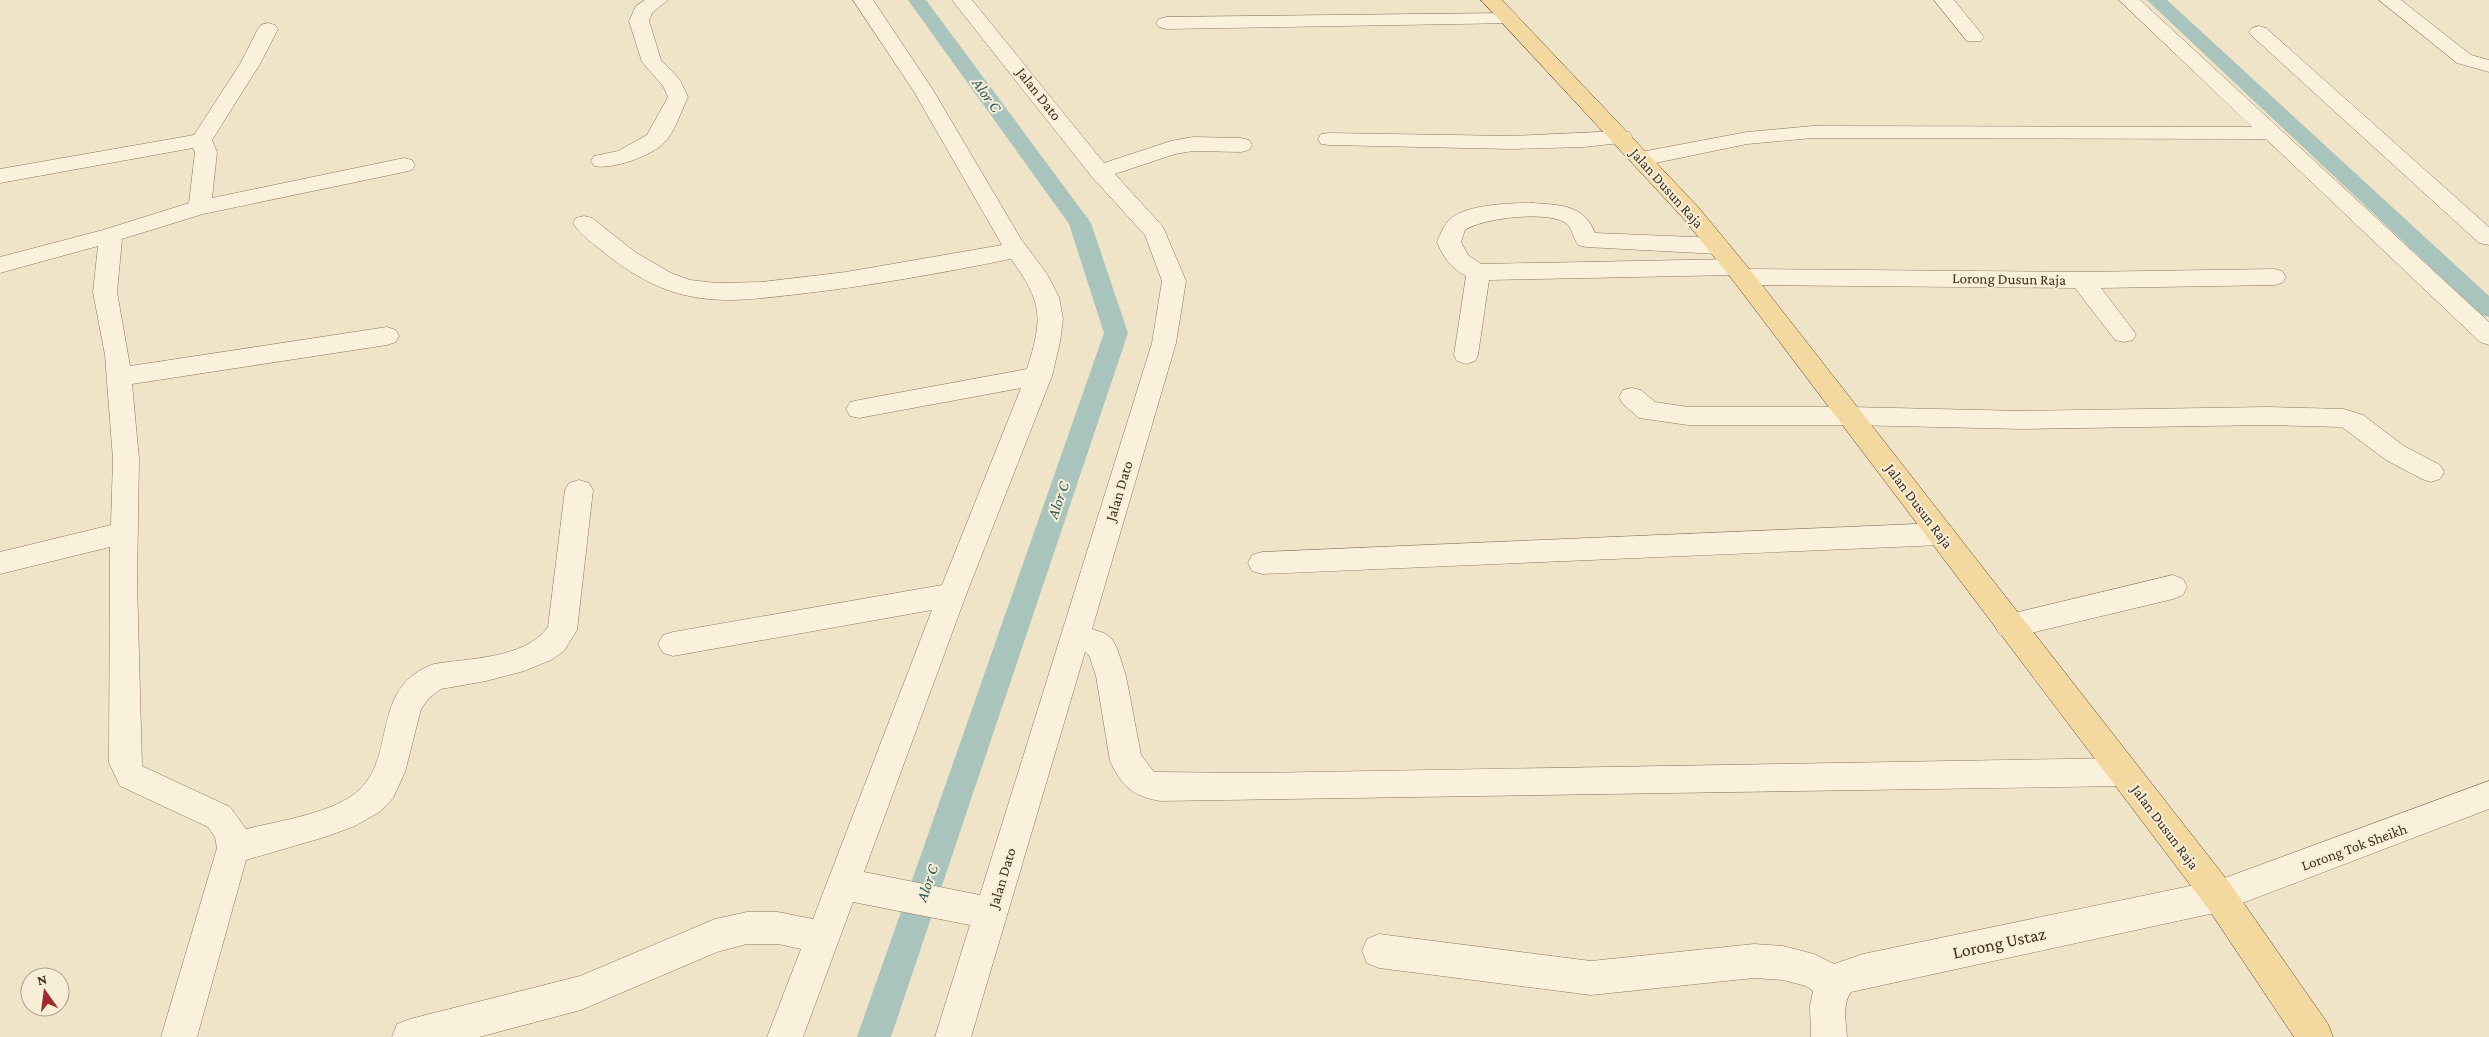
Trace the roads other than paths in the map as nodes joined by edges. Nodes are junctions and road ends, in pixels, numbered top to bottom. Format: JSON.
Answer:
{"nodes":[{"id":1,"x":658,"y":0,"type":"edge"},
{"id":2,"x":863,"y":0,"type":"edge"},
{"id":3,"x":962,"y":0,"type":"edge"},
{"id":4,"x":1944,"y":0,"type":"edge"},
{"id":5,"x":2129,"y":0,"type":"edge"},
{"id":6,"x":2389,"y":0,"type":"edge"},
{"id":7,"x":1499,"y":9,"type":"edge"},
{"id":8,"x":1166,"y":23,"type":"dead end"},
{"id":9,"x":268,"y":29,"type":"dead end"},
{"id":10,"x":2258,"y":32,"type":"dead end"},
{"id":11,"x":1974,"y":37,"type":"dead end"},
{"id":12,"x":2489,"y":66,"type":"edge"},
{"id":13,"x":2273,"y":133,"type":"junction"},
{"id":14,"x":1620,"y":137,"type":"junction"},
{"id":15,"x":1328,"y":139,"type":"dead end"},
{"id":16,"x":200,"y":140,"type":"junction"},
{"id":17,"x":1241,"y":145,"type":"dead end"},
{"id":18,"x":1641,"y":159,"type":"junction"},
{"id":19,"x":602,"y":161,"type":"dead end"},
{"id":20,"x":404,"y":165,"type":"dead end"},
{"id":21,"x":1100,"y":172,"type":"junction"},
{"id":22,"x":0,"y":176,"type":"edge"},
{"id":23,"x":200,"y":207,"type":"junction"},
{"id":24,"x":584,"y":223,"type":"dead end"},
{"id":25,"x":111,"y":235,"type":"junction"},
{"id":26,"x":2488,"y":238,"type":"edge"},
{"id":27,"x":1586,"y":240,"type":"junction"},
{"id":28,"x":1718,"y":246,"type":"junction"},
{"id":29,"x":1017,"y":250,"type":"junction"},
{"id":30,"x":0,"y":265,"type":"edge"},
{"id":31,"x":1580,"y":270,"type":"junction"},
{"id":32,"x":1478,"y":272,"type":"junction"},
{"id":33,"x":1739,"y":272,"type":"junction"},
{"id":34,"x":2274,"y":278,"type":"dead end"},
{"id":35,"x":2082,"y":280,"type":"junction"},
{"id":36,"x":2124,"y":334,"type":"dead end"},
{"id":37,"x":387,"y":336,"type":"dead end"},
{"id":38,"x":2489,"y":336,"type":"edge"},
{"id":39,"x":1466,"y":355,"type":"dead end"},
{"id":40,"x":1038,"y":376,"type":"junction"},
{"id":41,"x":119,"y":377,"type":"junction"},
{"id":42,"x":1632,"y":396,"type":"dead end"},
{"id":43,"x":859,"y":409,"type":"dead end"},
{"id":44,"x":1850,"y":416,"type":"junction"},
{"id":45,"x":2431,"y":472,"type":"dead end"},
{"id":46,"x":579,"y":490,"type":"dead end"},
{"id":47,"x":125,"y":532,"type":"junction"},
{"id":48,"x":1941,"y":534,"type":"junction"},
{"id":49,"x":0,"y":563,"type":"edge"},
{"id":50,"x":1262,"y":563,"type":"dead end"},
{"id":51,"x":2172,"y":587,"type":"dead end"},
{"id":52,"x":952,"y":595,"type":"junction"},
{"id":53,"x":2010,"y":626,"type":"junction"},
{"id":54,"x":1075,"y":638,"type":"junction"},
{"id":55,"x":673,"y":644,"type":"dead end"},
{"id":56,"x":2123,"y":772,"type":"junction"},
{"id":57,"x":2489,"y":795,"type":"edge"},
{"id":58,"x":233,"y":848,"type":"junction"},
{"id":59,"x":850,"y":885,"type":"junction"},
{"id":60,"x":2218,"y":896,"type":"junction"},
{"id":61,"x":989,"y":912,"type":"junction"},
{"id":62,"x":822,"y":937,"type":"junction"},
{"id":63,"x":1380,"y":951,"type":"dead end"},
{"id":64,"x":1835,"y":985,"type":"junction"},
{"id":65,"x":179,"y":1037,"type":"edge"},
{"id":66,"x":410,"y":1037,"type":"edge"},
{"id":67,"x":784,"y":1037,"type":"edge"},
{"id":68,"x":953,"y":1037,"type":"edge"},
{"id":69,"x":1829,"y":1037,"type":"edge"},
{"id":70,"x":2315,"y":1037,"type":"edge"}],
"edges":[{"from":1,"to":19,"type":"street"},
{"from":2,"to":29,"type":"street"},
{"from":3,"to":21,"type":"street","name":"Jalan Dato"},
{"from":4,"to":11,"type":"street"},
{"from":5,"to":13,"type":"street"},
{"from":6,"to":12,"type":"street"},
{"from":7,"to":8,"type":"street"},
{"from":7,"to":14,"type":"main road","name":"Jalan Dusun Raja"},
{"from":9,"to":16,"type":"street"},
{"from":10,"to":26,"type":"street"},
{"from":13,"to":18,"type":"street"},
{"from":13,"to":38,"type":"street"},
{"from":14,"to":15,"type":"street"},
{"from":14,"to":18,"type":"main road","name":"Jalan Dusun Raja"},
{"from":16,"to":22,"type":"street"},
{"from":16,"to":23,"type":"street"},
{"from":17,"to":21,"type":"street"},
{"from":18,"to":28,"type":"main road","name":"Jalan Dusun Raja"},
{"from":20,"to":23,"type":"street"},
{"from":21,"to":54,"type":"street","name":"Jalan Dato"},
{"from":23,"to":25,"type":"street"},
{"from":24,"to":29,"type":"street"},
{"from":25,"to":30,"type":"street"},
{"from":25,"to":41,"type":"street"},
{"from":27,"to":28,"type":"street"},
{"from":27,"to":31,"type":"street"},
{"from":27,"to":32,"type":"street"},
{"from":28,"to":33,"type":"main road","name":"Jalan Dusun Raja"},
{"from":29,"to":40,"type":"street"},
{"from":31,"to":32,"type":"street","name":"Lorong Dusun Raja"},
{"from":31,"to":33,"type":"street","name":"Lorong Dusun Raja"},
{"from":32,"to":39,"type":"street"},
{"from":33,"to":35,"type":"street","name":"Lorong Dusun Raja"},
{"from":33,"to":44,"type":"main road","name":"Jalan Dusun Raja"},
{"from":34,"to":35,"type":"street","name":"Lorong Dusun Raja"},
{"from":35,"to":36,"type":"street"},
{"from":37,"to":41,"type":"street"},
{"from":40,"to":43,"type":"street"},
{"from":40,"to":52,"type":"street"},
{"from":41,"to":47,"type":"street"},
{"from":42,"to":44,"type":"street"},
{"from":44,"to":45,"type":"street"},
{"from":44,"to":48,"type":"main road","name":"Jalan Dusun Raja"},
{"from":46,"to":58,"type":"street"},
{"from":47,"to":49,"type":"street"},
{"from":47,"to":58,"type":"street"},
{"from":48,"to":50,"type":"street"},
{"from":48,"to":53,"type":"main road","name":"Jalan Dusun Raja"},
{"from":51,"to":53,"type":"street"},
{"from":52,"to":55,"type":"street"},
{"from":52,"to":59,"type":"street"},
{"from":53,"to":56,"type":"main road","name":"Jalan Dusun Raja"},
{"from":54,"to":56,"type":"street"},
{"from":54,"to":61,"type":"street","name":"Jalan Dato"},
{"from":56,"to":60,"type":"main road","name":"Jalan Dusun Raja"},
{"from":57,"to":60,"type":"street","name":"Lorong Tok Sheikh"},
{"from":58,"to":65,"type":"street"},
{"from":59,"to":61,"type":"street"},
{"from":59,"to":62,"type":"street"},
{"from":60,"to":64,"type":"street","name":"Lorong Ustaz"},
{"from":60,"to":70,"type":"main road","name":"Jalan Dusun Raja"},
{"from":61,"to":68,"type":"street","name":"Jalan Dato"},
{"from":62,"to":66,"type":"street"},
{"from":62,"to":67,"type":"street"},
{"from":63,"to":64,"type":"street"},
{"from":64,"to":69,"type":"street"}]}
